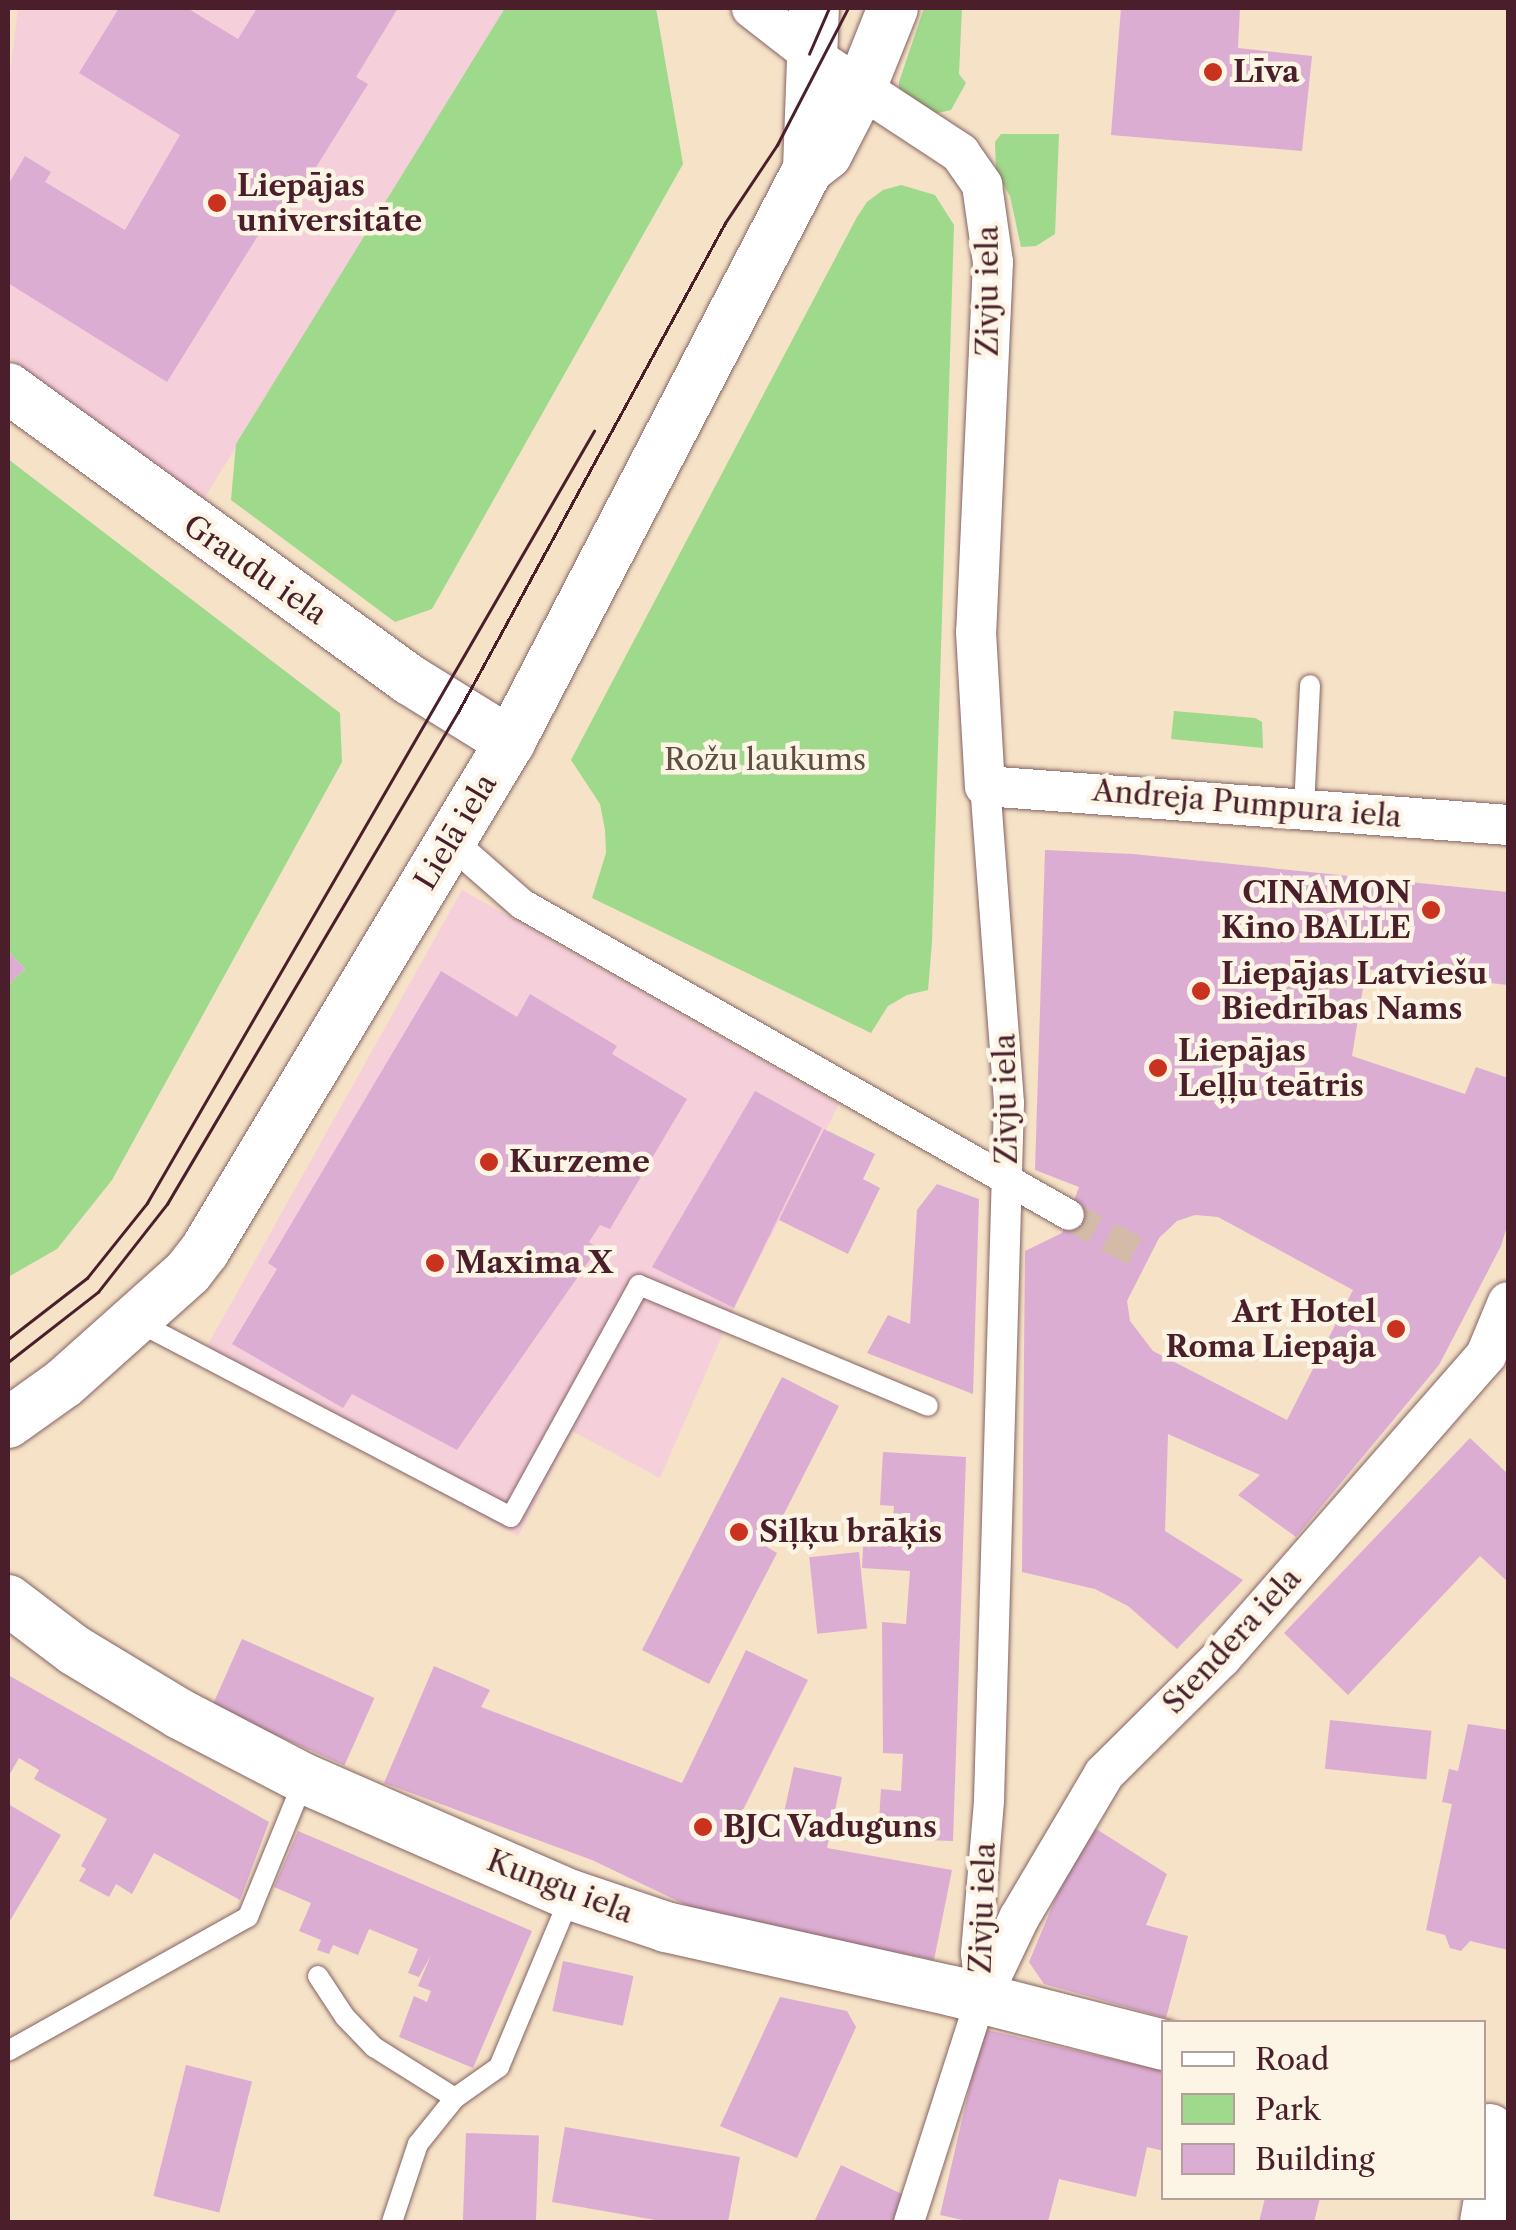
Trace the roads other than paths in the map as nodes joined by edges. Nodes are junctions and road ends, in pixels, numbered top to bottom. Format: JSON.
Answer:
{"nodes":[{"id":1,"x":752,"y":8,"type":"edge"},
{"id":2,"x":893,"y":8,"type":"edge"},
{"id":3,"x":812,"y":30,"type":"edge"},
{"id":4,"x":861,"y":88,"type":"junction"},
{"id":5,"x":808,"y":169,"type":"junction"},
{"id":6,"x":8,"y":388,"type":"edge"},
{"id":7,"x":1310,"y":685,"type":"dead end"},
{"id":8,"x":510,"y":742,"type":"junction"},
{"id":9,"x":984,"y":786,"type":"junction"},
{"id":10,"x":1304,"y":808,"type":"junction"},
{"id":11,"x":1508,"y":825,"type":"edge"},
{"id":12,"x":450,"y":842,"type":"junction"},
{"id":13,"x":1008,"y":1179,"type":"junction"},
{"id":14,"x":1069,"y":1214,"type":"tunnel mouth"},
{"id":15,"x":1508,"y":1302,"type":"edge"},
{"id":16,"x":134,"y":1320,"type":"junction"},
{"id":17,"x":928,"y":1406,"type":"dead end"},
{"id":18,"x":8,"y":1423,"type":"edge"},
{"id":19,"x":8,"y":1600,"type":"edge"},
{"id":20,"x":305,"y":1779,"type":"junction"},
{"id":21,"x":572,"y":1896,"type":"junction"},
{"id":22,"x":318,"y":1976,"type":"dead end"},
{"id":23,"x":981,"y":1998,"type":"junction"},
{"id":24,"x":1161,"y":2044,"type":"edge"},
{"id":25,"x":8,"y":2051,"type":"edge"},
{"id":26,"x":455,"y":2098,"type":"junction"},
{"id":27,"x":1491,"y":2132,"type":"edge"},
{"id":28,"x":392,"y":2222,"type":"edge"},
{"id":29,"x":909,"y":2222,"type":"edge"},
{"id":30,"x":1485,"y":2222,"type":"edge"}],
"edges":[{"from":1,"to":3,"type":"street","name":"Zivju iela"},
{"from":2,"to":4,"type":"street","name":"Lielā iela"},
{"from":3,"to":4,"type":"street","name":"Zivju iela"},
{"from":3,"to":5,"type":"street","name":"Lielā iela"},
{"from":4,"to":5,"type":"street","name":"Lielā iela"},
{"from":4,"to":9,"type":"street","name":"Zivju iela"},
{"from":5,"to":8,"type":"street","name":"Lielā iela"},
{"from":6,"to":8,"type":"street","name":"Graudu iela"},
{"from":7,"to":10,"type":"lane"},
{"from":8,"to":12,"type":"street","name":"Lielā iela"},
{"from":9,"to":10,"type":"street","name":"Andreja Pumpura iela"},
{"from":9,"to":13,"type":"street","name":"Zivju iela"},
{"from":10,"to":11,"type":"street","name":"Andreja Pumpura iela"},
{"from":12,"to":13,"type":"street"},
{"from":12,"to":16,"type":"street","name":"Lielā iela"},
{"from":13,"to":14,"type":"street"},
{"from":13,"to":23,"type":"street","name":"Zivju iela"},
{"from":15,"to":23,"type":"street","name":"Stendera iela"},
{"from":16,"to":17,"type":"lane"},
{"from":16,"to":18,"type":"street","name":"Lielā iela"},
{"from":19,"to":20,"type":"street","name":"Kungu iela"},
{"from":20,"to":21,"type":"street","name":"Kungu iela"},
{"from":20,"to":25,"type":"lane"},
{"from":21,"to":23,"type":"street","name":"Kungu iela"},
{"from":21,"to":26,"type":"lane"},
{"from":22,"to":26,"type":"lane"},
{"from":23,"to":24,"type":"street","name":"Kungu iela"},
{"from":23,"to":29,"type":"street","name":"Zivju iela"},
{"from":26,"to":28,"type":"lane"},
{"from":27,"to":30,"type":"street"}]}
